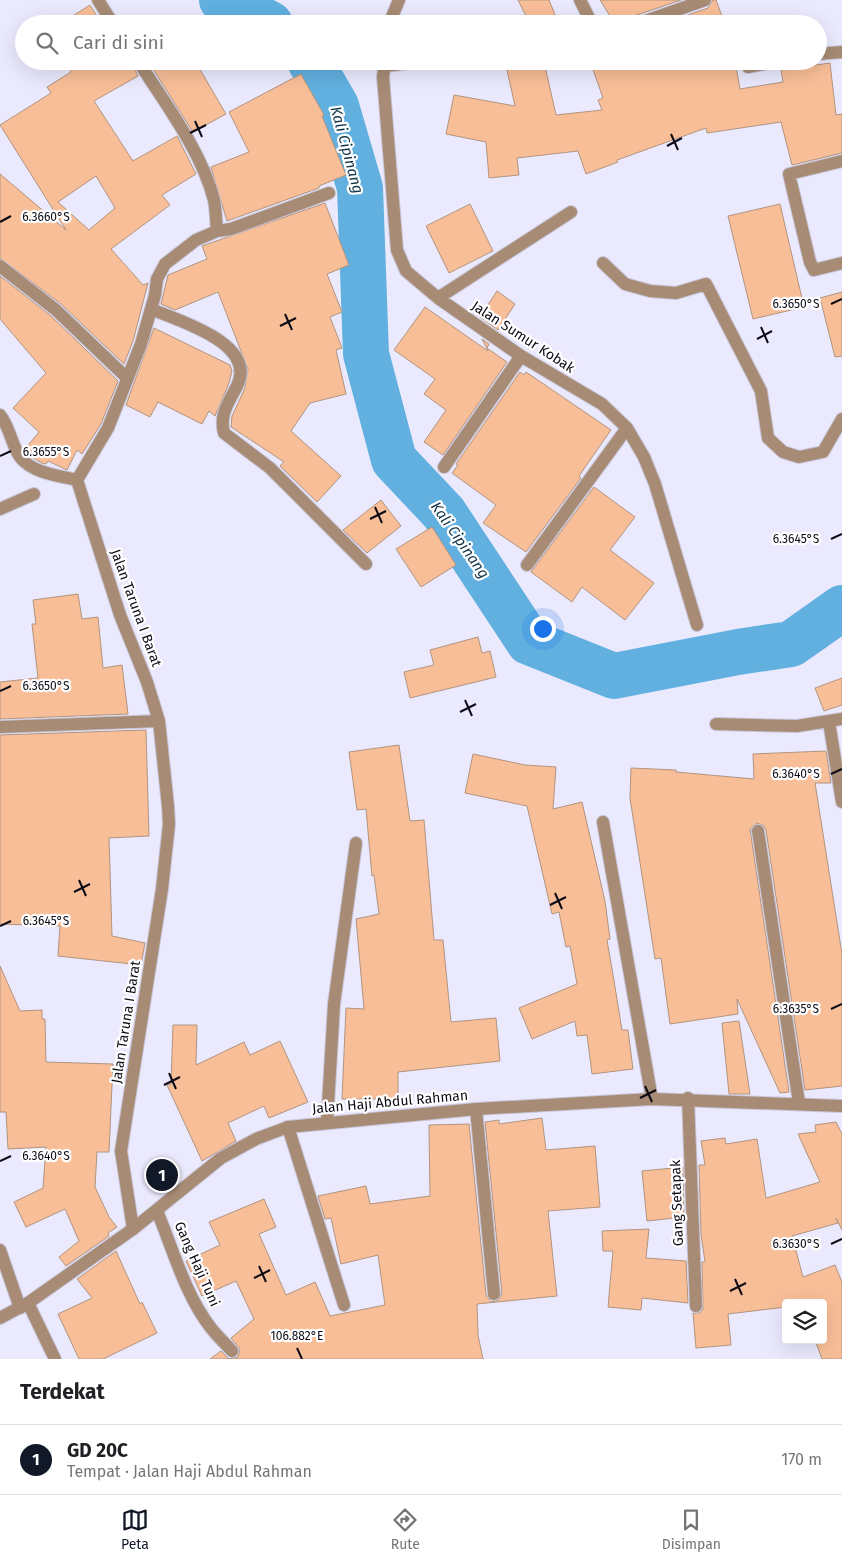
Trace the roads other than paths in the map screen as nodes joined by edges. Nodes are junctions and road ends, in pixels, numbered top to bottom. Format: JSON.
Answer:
{"nodes":[{"id":1,"x":98,"y":0,"type":"edge"},
{"id":2,"x":399,"y":0,"type":"edge"},
{"id":3,"x":580,"y":0,"type":"edge"},
{"id":4,"x":706,"y":0,"type":"edge"},
{"id":5,"x":107,"y":15,"type":"edge"},
{"id":6,"x":393,"y":15,"type":"edge"},
{"id":7,"x":588,"y":15,"type":"edge"},
{"id":8,"x":663,"y":15,"type":"edge"},
{"id":9,"x":842,"y":52,"type":"edge"},
{"id":10,"x":827,"y":53,"type":"edge"},
{"id":11,"x":144,"y":70,"type":"edge"},
{"id":12,"x":385,"y":70,"type":"edge"},
{"id":13,"x":842,"y":161,"type":"edge"},
{"id":14,"x":329,"y":193,"type":"dead end"},
{"id":15,"x":571,"y":212,"type":"dead end"},
{"id":16,"x":217,"y":231,"type":"junction"},
{"id":17,"x":842,"y":263,"type":"edge"},
{"id":18,"x":603,"y":264,"type":"dead end"},
{"id":19,"x":0,"y":266,"type":"edge"},
{"id":20,"x":438,"y":298,"type":"junction"},
{"id":21,"x":151,"y":310,"type":"junction"},
{"id":22,"x":521,"y":356,"type":"junction"},
{"id":23,"x":127,"y":378,"type":"junction"},
{"id":24,"x":0,"y":415,"type":"edge"},
{"id":25,"x":842,"y":420,"type":"edge"},
{"id":26,"x":627,"y":428,"type":"junction"},
{"id":27,"x":444,"y":467,"type":"dead end"},
{"id":28,"x":77,"y":480,"type":"junction"},
{"id":29,"x":34,"y":494,"type":"dead end"},
{"id":30,"x":0,"y":509,"type":"edge"},
{"id":31,"x":366,"y":564,"type":"dead end"},
{"id":32,"x":527,"y":565,"type":"dead end"},
{"id":33,"x":697,"y":625,"type":"dead end"},
{"id":34,"x":842,"y":719,"type":"edge"},
{"id":35,"x":159,"y":721,"type":"junction"},
{"id":36,"x":829,"y":722,"type":"junction"},
{"id":37,"x":716,"y":724,"type":"dead end"},
{"id":38,"x":0,"y":727,"type":"edge"},
{"id":39,"x":842,"y":802,"type":"edge"},
{"id":40,"x":603,"y":822,"type":"dead end"},
{"id":41,"x":758,"y":832,"type":"dead end"},
{"id":42,"x":356,"y":843,"type":"dead end"},
{"id":43,"x":688,"y":1098,"type":"junction"},
{"id":44,"x":652,"y":1099,"type":"junction"},
{"id":45,"x":799,"y":1103,"type":"junction"},
{"id":46,"x":842,"y":1106,"type":"edge"},
{"id":47,"x":476,"y":1109,"type":"junction"},
{"id":48,"x":327,"y":1122,"type":"junction"},
{"id":49,"x":288,"y":1127,"type":"junction"},
{"id":50,"x":157,"y":1210,"type":"junction"},
{"id":51,"x":133,"y":1229,"type":"junction"},
{"id":52,"x":0,"y":1250,"type":"edge"},
{"id":53,"x":494,"y":1294,"type":"dead end"},
{"id":54,"x":24,"y":1306,"type":"junction"},
{"id":55,"x":344,"y":1306,"type":"dead end"},
{"id":56,"x":696,"y":1306,"type":"dead end"},
{"id":57,"x":0,"y":1318,"type":"edge"},
{"id":58,"x":232,"y":1351,"type":"dead end"},
{"id":59,"x":55,"y":1359,"type":"edge"}],
"edges":[{"from":1,"to":5,"type":"street"},
{"from":2,"to":6,"type":"street"},
{"from":3,"to":7,"type":"street"},
{"from":4,"to":8,"type":"street"},
{"from":9,"to":10,"type":"street"},
{"from":11,"to":16,"type":"street"},
{"from":12,"to":20,"type":"street","name":"Jalan Sumur Kobak"},
{"from":13,"to":17,"type":"street"},
{"from":14,"to":16,"type":"street"},
{"from":15,"to":20,"type":"street"},
{"from":16,"to":21,"type":"street"},
{"from":18,"to":25,"type":"street"},
{"from":19,"to":23,"type":"street"},
{"from":20,"to":22,"type":"street","name":"Jalan Sumur Kobak"},
{"from":21,"to":23,"type":"street"},
{"from":21,"to":31,"type":"street"},
{"from":22,"to":26,"type":"street","name":"Jalan Sumur Kobak"},
{"from":22,"to":27,"type":"street"},
{"from":23,"to":28,"type":"street"},
{"from":24,"to":28,"type":"street"},
{"from":26,"to":32,"type":"street"},
{"from":26,"to":33,"type":"street","name":"Jalan Sumur Kobak"},
{"from":28,"to":35,"type":"street","name":"Jalan Taruna I Barat"},
{"from":29,"to":30,"type":"street"},
{"from":34,"to":36,"type":"street"},
{"from":35,"to":38,"type":"street"},
{"from":35,"to":51,"type":"street","name":"Jalan Taruna I Barat"},
{"from":36,"to":37,"type":"street"},
{"from":36,"to":39,"type":"street"},
{"from":40,"to":44,"type":"street"},
{"from":41,"to":45,"type":"street"},
{"from":42,"to":48,"type":"street"},
{"from":43,"to":44,"type":"street","name":"Jalan Haji Abdul Rahman"},
{"from":43,"to":45,"type":"street","name":"Jalan Haji Abdul Rahman"},
{"from":43,"to":56,"type":"street","name":"Gang Setapak"},
{"from":44,"to":47,"type":"street","name":"Jalan Haji Abdul Rahman"},
{"from":45,"to":46,"type":"street","name":"Jalan Haji Abdul Rahman"},
{"from":47,"to":48,"type":"street","name":"Jalan Haji Abdul Rahman"},
{"from":47,"to":53,"type":"street"},
{"from":48,"to":49,"type":"street","name":"Jalan Haji Abdul Rahman"},
{"from":49,"to":50,"type":"street","name":"Jalan Haji Abdul Rahman"},
{"from":49,"to":55,"type":"street"},
{"from":50,"to":51,"type":"street","name":"Jalan Haji Abdul Rahman"},
{"from":50,"to":58,"type":"street","name":"Gang Haji Tuni"},
{"from":51,"to":54,"type":"street","name":"Jalan Haji Abdul Rahman"},
{"from":52,"to":54,"type":"street"},
{"from":54,"to":57,"type":"street","name":"Jalan Haji Abdul Rahman"},
{"from":54,"to":59,"type":"street"}]}
